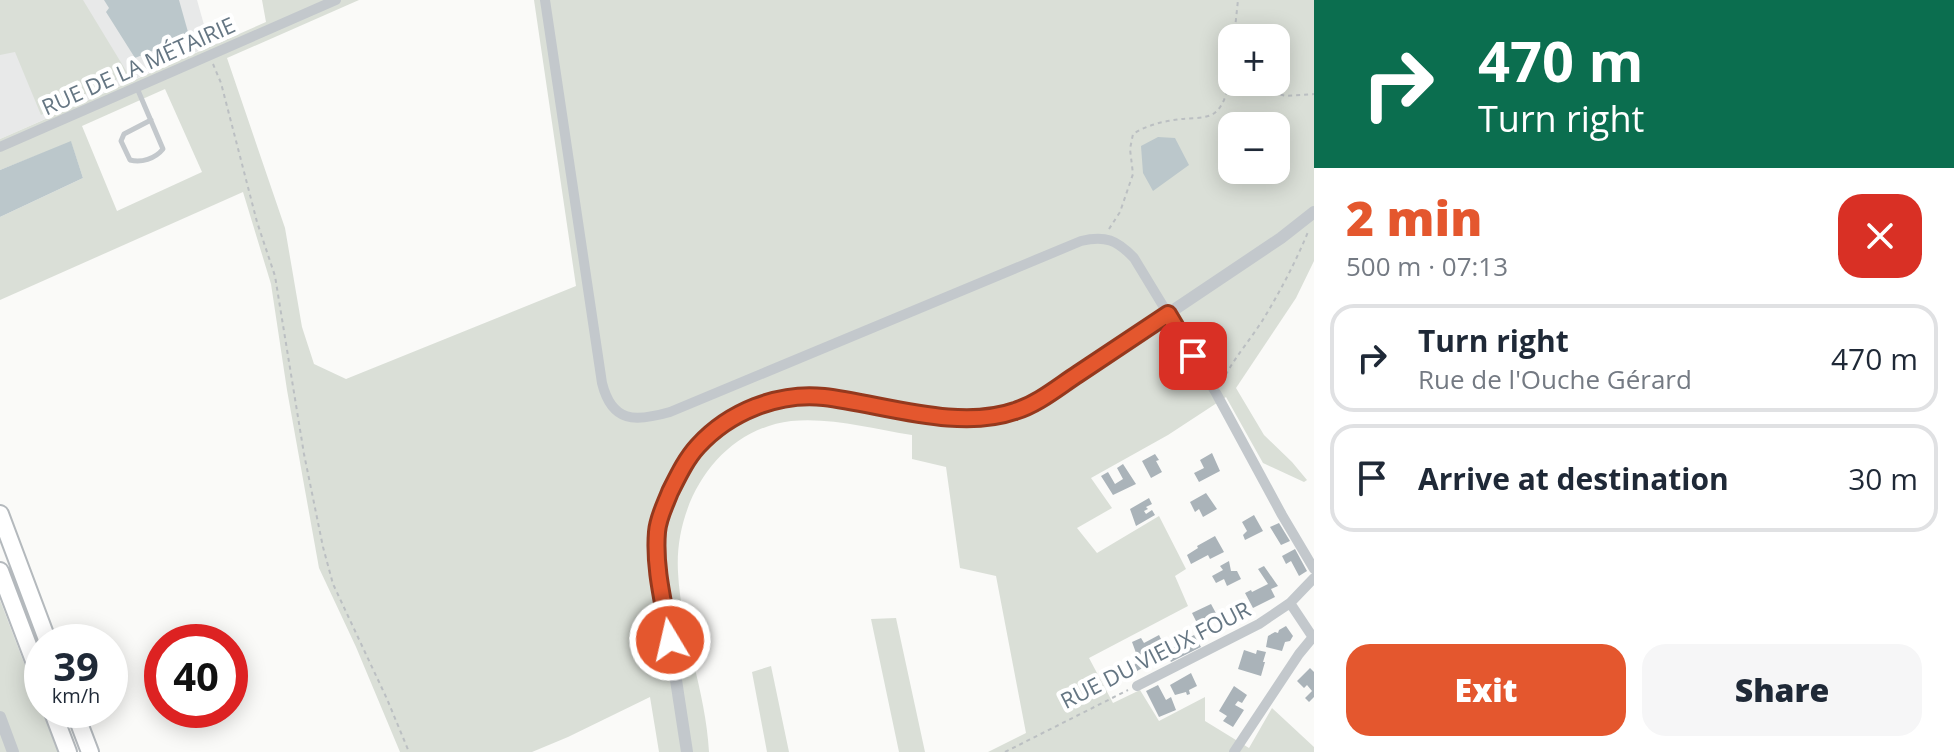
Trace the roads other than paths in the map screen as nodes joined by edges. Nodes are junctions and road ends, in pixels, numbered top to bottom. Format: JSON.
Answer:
{"nodes":[{"id":1,"x":336,"y":0,"type":"edge"},
{"id":2,"x":545,"y":0,"type":"edge"},
{"id":3,"x":137,"y":87,"type":"junction"},
{"id":4,"x":151,"y":120,"type":"junction"},
{"id":5,"x":0,"y":147,"type":"edge"},
{"id":6,"x":1311,"y":215,"type":"edge"},
{"id":7,"x":1168,"y":314,"type":"junction"},
{"id":8,"x":0,"y":514,"type":"edge"},
{"id":9,"x":1314,"y":569,"type":"edge"},
{"id":10,"x":0,"y":571,"type":"edge"},
{"id":11,"x":1314,"y":578,"type":"edge"},
{"id":12,"x":1290,"y":603,"type":"junction"},
{"id":13,"x":41,"y":624,"type":"edge"},
{"id":14,"x":24,"y":634,"type":"edge"},
{"id":15,"x":1314,"y":638,"type":"edge"},
{"id":16,"x":1137,"y":686,"type":"road end"},
{"id":17,"x":0,"y":717,"type":"edge"},
{"id":18,"x":59,"y":728,"type":"edge"},
{"id":19,"x":81,"y":728,"type":"edge"},
{"id":20,"x":13,"y":752,"type":"edge"},
{"id":21,"x":68,"y":752,"type":"edge"},
{"id":22,"x":90,"y":752,"type":"edge"},
{"id":23,"x":687,"y":752,"type":"edge"},
{"id":24,"x":1234,"y":752,"type":"edge"}],
"edges":[{"from":1,"to":3,"type":"street","name":"RUE DE LA MÉTAIRIE"},
{"from":2,"to":7,"type":"street"},
{"from":3,"to":4,"type":"lane"},
{"from":3,"to":5,"type":"street","name":"RUE DE LA MÉTAIRIE"},
{"from":4,"to":4,"type":"lane"},
{"from":6,"to":7,"type":"street"},
{"from":7,"to":9,"type":"street"},
{"from":7,"to":23,"type":"street"},
{"from":8,"to":13,"type":"highway"},
{"from":10,"to":14,"type":"highway"},
{"from":11,"to":12,"type":"street","name":"RUE DU VIEUX FOUR"},
{"from":12,"to":15,"type":"street"},
{"from":12,"to":16,"type":"street","name":"RUE DU VIEUX FOUR"},
{"from":15,"to":24,"type":"street"},
{"from":17,"to":20,"type":"street"},
{"from":18,"to":21,"type":"highway"},
{"from":19,"to":22,"type":"highway"}]}
